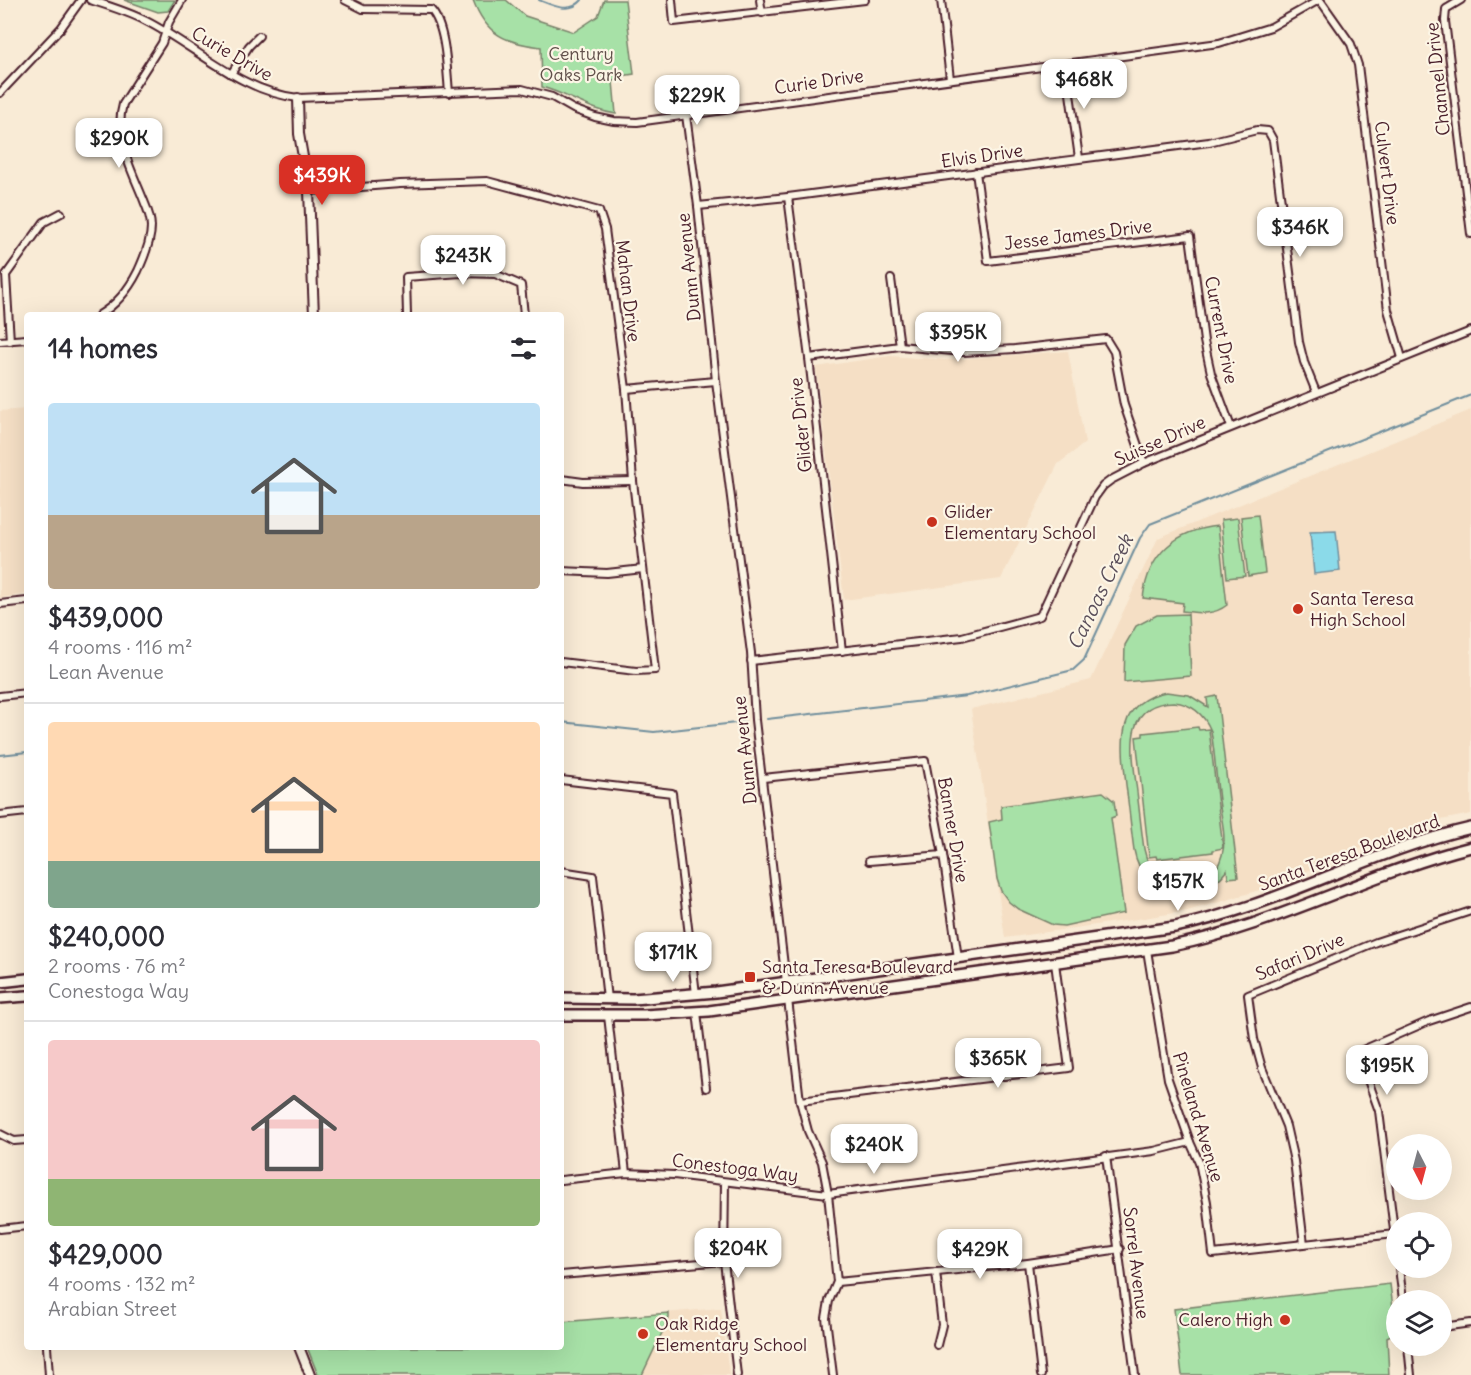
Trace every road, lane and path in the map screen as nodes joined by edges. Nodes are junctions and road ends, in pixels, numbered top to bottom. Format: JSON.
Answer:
{"nodes":[{"id":1,"x":81,"y":0,"type":"edge"},
{"id":2,"x":90,"y":0,"type":"edge"},
{"id":3,"x":182,"y":0,"type":"edge"},
{"id":4,"x":345,"y":0,"type":"edge"},
{"id":5,"x":672,"y":0,"type":"edge"},
{"id":6,"x":760,"y":0,"type":"edge"},
{"id":7,"x":865,"y":0,"type":"edge"},
{"id":8,"x":941,"y":0,"type":"edge"},
{"id":9,"x":1319,"y":0,"type":"edge"},
{"id":10,"x":1461,"y":0,"type":"edge"},
{"id":11,"x":762,"y":13,"type":"junction"},
{"id":12,"x":165,"y":33,"type":"junction"},
{"id":13,"x":259,"y":36,"type":"dead end"},
{"id":14,"x":1066,"y":65,"type":"junction"},
{"id":15,"x":231,"y":74,"type":"junction"},
{"id":16,"x":950,"y":79,"type":"junction"},
{"id":17,"x":0,"y":93,"type":"edge"},
{"id":18,"x":449,"y":93,"type":"junction"},
{"id":19,"x":298,"y":98,"type":"junction"},
{"id":20,"x":686,"y":115,"type":"junction"},
{"id":21,"x":1079,"y":158,"type":"junction"},
{"id":22,"x":976,"y":172,"type":"junction"},
{"id":23,"x":309,"y":190,"type":"junction"},
{"id":24,"x":788,"y":197,"type":"junction"},
{"id":25,"x":698,"y":206,"type":"junction"},
{"id":26,"x":61,"y":213,"type":"dead end"},
{"id":27,"x":1471,"y":234,"type":"edge"},
{"id":28,"x":1190,"y":236,"type":"joint"},
{"id":29,"x":891,"y":279,"type":"dead end"},
{"id":30,"x":109,"y":309,"type":"junction"},
{"id":31,"x":104,"y":312,"type":"edge"},
{"id":32,"x":112,"y":312,"type":"edge"},
{"id":33,"x":314,"y":312,"type":"edge"},
{"id":34,"x":407,"y":312,"type":"edge"},
{"id":35,"x":524,"y":312,"type":"edge"},
{"id":36,"x":1471,"y":331,"type":"edge"},
{"id":37,"x":24,"y":339,"type":"edge"},
{"id":38,"x":0,"y":341,"type":"edge"},
{"id":39,"x":10,"y":341,"type":"junction"},
{"id":40,"x":900,"y":346,"type":"junction"},
{"id":41,"x":809,"y":358,"type":"junction"},
{"id":42,"x":1402,"y":358,"type":"junction"},
{"id":43,"x":716,"y":381,"type":"junction"},
{"id":44,"x":626,"y":388,"type":"junction"},
{"id":45,"x":1316,"y":393,"type":"junction"},
{"id":46,"x":1230,"y":427,"type":"junction"},
{"id":47,"x":1144,"y":463,"type":"junction"},
{"id":48,"x":564,"y":479,"type":"edge"},
{"id":49,"x":633,"y":481,"type":"junction"},
{"id":50,"x":643,"y":569,"type":"junction"},
{"id":51,"x":564,"y":571,"type":"edge"},
{"id":52,"x":24,"y":601,"type":"edge"},
{"id":53,"x":0,"y":604,"type":"edge"},
{"id":54,"x":842,"y":651,"type":"junction"},
{"id":55,"x":751,"y":661,"type":"junction"},
{"id":56,"x":564,"y":662,"type":"edge"},
{"id":57,"x":24,"y":693,"type":"edge"},
{"id":58,"x":0,"y":696,"type":"edge"},
{"id":59,"x":763,"y":778,"type":"junction"},
{"id":60,"x":564,"y":780,"type":"edge"},
{"id":61,"x":24,"y":812,"type":"edge"},
{"id":62,"x":0,"y":815,"type":"edge"},
{"id":63,"x":1471,"y":828,"type":"edge"},
{"id":64,"x":1471,"y":847,"type":"edge"},
{"id":65,"x":944,"y":855,"type":"junction"},
{"id":66,"x":869,"y":861,"type":"dead end"},
{"id":67,"x":564,"y":872,"type":"edge"},
{"id":68,"x":1471,"y":910,"type":"edge"},
{"id":69,"x":1147,"y":950,"type":"junction"},
{"id":70,"x":958,"y":958,"type":"junction"},
{"id":71,"x":1055,"y":963,"type":"junction"},
{"id":72,"x":24,"y":979,"type":"edge"},
{"id":73,"x":0,"y":982,"type":"edge"},
{"id":74,"x":787,"y":982,"type":"junction"},
{"id":75,"x":696,"y":994,"type":"junction"},
{"id":76,"x":24,"y":996,"type":"edge"},
{"id":77,"x":564,"y":998,"type":"edge"},
{"id":78,"x":0,"y":999,"type":"edge"},
{"id":79,"x":607,"y":999,"type":"junction"},
{"id":80,"x":789,"y":1000,"type":"junction"},
{"id":81,"x":1471,"y":1007,"type":"edge"},
{"id":82,"x":698,"y":1012,"type":"junction"},
{"id":83,"x":564,"y":1015,"type":"edge"},
{"id":84,"x":608,"y":1016,"type":"junction"},
{"id":85,"x":706,"y":1088,"type":"dead end"},
{"id":86,"x":800,"y":1101,"type":"junction"},
{"id":87,"x":0,"y":1134,"type":"edge"},
{"id":88,"x":24,"y":1140,"type":"edge"},
{"id":89,"x":1190,"y":1142,"type":"junction"},
{"id":90,"x":1106,"y":1156,"type":"junction"},
{"id":91,"x":626,"y":1173,"type":"junction"},
{"id":92,"x":564,"y":1180,"type":"edge"},
{"id":93,"x":725,"y":1182,"type":"junction"},
{"id":94,"x":828,"y":1194,"type":"junction"},
{"id":95,"x":1392,"y":1212,"type":"edge"},
{"id":96,"x":24,"y":1226,"type":"edge"},
{"id":97,"x":0,"y":1229,"type":"edge"},
{"id":98,"x":1386,"y":1235,"type":"edge"},
{"id":99,"x":1304,"y":1244,"type":"junction"},
{"id":100,"x":1120,"y":1250,"type":"junction"},
{"id":101,"x":724,"y":1261,"type":"junction"},
{"id":102,"x":1028,"y":1263,"type":"junction"},
{"id":103,"x":936,"y":1272,"type":"junction"},
{"id":104,"x":564,"y":1275,"type":"edge"},
{"id":105,"x":837,"y":1282,"type":"junction"},
{"id":106,"x":1471,"y":1323,"type":"edge"},
{"id":107,"x":1452,"y":1326,"type":"edge"},
{"id":108,"x":937,"y":1345,"type":"dead end"},
{"id":109,"x":47,"y":1350,"type":"edge"},
{"id":110,"x":300,"y":1350,"type":"edge"},
{"id":111,"x":1409,"y":1356,"type":"edge"},
{"id":112,"x":49,"y":1375,"type":"edge"},
{"id":113,"x":310,"y":1375,"type":"edge"},
{"id":114,"x":737,"y":1375,"type":"edge"},
{"id":115,"x":833,"y":1375,"type":"edge"},
{"id":116,"x":1041,"y":1375,"type":"edge"},
{"id":117,"x":1135,"y":1375,"type":"edge"},
{"id":118,"x":1411,"y":1375,"type":"edge"}],
"edges":[{"from":1,"to":17,"type":"street"},
{"from":2,"to":12,"type":"street","name":"Curie Drive"},
{"from":3,"to":12,"type":"street"},
{"from":4,"to":18,"type":"street"},
{"from":5,"to":11,"type":"street"},
{"from":6,"to":11,"type":"street"},
{"from":7,"to":11,"type":"street"},
{"from":8,"to":16,"type":"street"},
{"from":9,"to":14,"type":"street","name":"Curie Drive"},
{"from":9,"to":42,"type":"street","name":"Culvert Drive"},
{"from":10,"to":27,"type":"street","name":"Channel Drive"},
{"from":12,"to":15,"type":"street","name":"Curie Drive"},
{"from":12,"to":30,"type":"street"},
{"from":13,"to":15,"type":"street"},
{"from":14,"to":16,"type":"street","name":"Curie Drive"},
{"from":14,"to":21,"type":"street"},
{"from":15,"to":19,"type":"street","name":"Curie Drive"},
{"from":16,"to":20,"type":"street","name":"Curie Drive"},
{"from":18,"to":19,"type":"street","name":"Curie Drive"},
{"from":18,"to":20,"type":"street","name":"Curie Drive"},
{"from":19,"to":23,"type":"street"},
{"from":20,"to":25,"type":"street","name":"Dunn Avenue"},
{"from":21,"to":22,"type":"street","name":"Elvis Drive"},
{"from":21,"to":45,"type":"street","name":"Elvis Drive"},
{"from":22,"to":24,"type":"street","name":"Elvis Drive"},
{"from":22,"to":28,"type":"street","name":"Jesse James Drive"},
{"from":23,"to":33,"type":"street"},
{"from":23,"to":44,"type":"street","name":"Mahan Drive"},
{"from":24,"to":25,"type":"street","name":"Elvis Drive"},
{"from":24,"to":41,"type":"street","name":"Glider Drive"},
{"from":25,"to":43,"type":"street","name":"Dunn Avenue"},
{"from":26,"to":39,"type":"street"},
{"from":28,"to":46,"type":"street","name":"Current Drive"},
{"from":29,"to":40,"type":"street"},
{"from":30,"to":31,"type":"street"},
{"from":30,"to":32,"type":"street"},
{"from":34,"to":35,"type":"street"},
{"from":36,"to":42,"type":"street","name":"Suisse Drive"},
{"from":37,"to":39,"type":"street"},
{"from":38,"to":39,"type":"street"},
{"from":40,"to":41,"type":"street"},
{"from":40,"to":47,"type":"street"},
{"from":41,"to":54,"type":"street","name":"Glider Drive"},
{"from":42,"to":45,"type":"street","name":"Suisse Drive"},
{"from":43,"to":44,"type":"street"},
{"from":43,"to":55,"type":"street","name":"Dunn Avenue"},
{"from":44,"to":49,"type":"street","name":"Mahan Drive"},
{"from":45,"to":46,"type":"street","name":"Suisse Drive"},
{"from":46,"to":47,"type":"street","name":"Suisse Drive"},
{"from":47,"to":54,"type":"street","name":"Suisse Drive"},
{"from":48,"to":49,"type":"street"},
{"from":49,"to":50,"type":"street","name":"Mahan Drive"},
{"from":50,"to":51,"type":"street"},
{"from":50,"to":56,"type":"street","name":"Mahan Drive"},
{"from":52,"to":53,"type":"street"},
{"from":54,"to":55,"type":"street","name":"Suisse Drive"},
{"from":55,"to":59,"type":"street","name":"Dunn Avenue"},
{"from":57,"to":58,"type":"street"},
{"from":59,"to":65,"type":"street","name":"Banner Drive"},
{"from":59,"to":74,"type":"street","name":"Dunn Avenue"},
{"from":60,"to":75,"type":"street"},
{"from":61,"to":62,"type":"street"},
{"from":63,"to":70,"type":"main road","name":"Santa Teresa Boulevard"},
{"from":64,"to":69,"type":"main road","name":"Santa Teresa Boulevard"},
{"from":65,"to":66,"type":"street"},
{"from":65,"to":70,"type":"street","name":"Banner Drive"},
{"from":67,"to":79,"type":"street"},
{"from":68,"to":99,"type":"street","name":"Safari Drive"},
{"from":69,"to":71,"type":"main road","name":"Santa Teresa Boulevard"},
{"from":69,"to":89,"type":"street","name":"Pineland Avenue"},
{"from":70,"to":74,"type":"main road","name":"Santa Teresa Boulevard"},
{"from":71,"to":80,"type":"main road","name":"Santa Teresa Boulevard"},
{"from":71,"to":86,"type":"street"},
{"from":72,"to":73,"type":"main road"},
{"from":74,"to":75,"type":"main road","name":"Santa Teresa Boulevard"},
{"from":74,"to":80,"type":"street","name":"Dunn Avenue"},
{"from":75,"to":79,"type":"main road","name":"Santa Teresa Boulevard"},
{"from":76,"to":78,"type":"main road"},
{"from":77,"to":79,"type":"main road","name":"Santa Teresa Boulevard"},
{"from":80,"to":82,"type":"main road","name":"Santa Teresa Boulevard"},
{"from":80,"to":86,"type":"street","name":"Dunn Avenue"},
{"from":81,"to":95,"type":"street"},
{"from":82,"to":84,"type":"main road","name":"Santa Teresa Boulevard"},
{"from":82,"to":85,"type":"street"},
{"from":83,"to":84,"type":"main road","name":"Santa Teresa Boulevard"},
{"from":84,"to":91,"type":"street"},
{"from":86,"to":94,"type":"street","name":"Dunn Avenue"},
{"from":87,"to":88,"type":"street"},
{"from":89,"to":90,"type":"street","name":"Conestoga Way"},
{"from":89,"to":99,"type":"street","name":"Pineland Avenue"},
{"from":90,"to":94,"type":"street","name":"Conestoga Way"},
{"from":90,"to":100,"type":"street","name":"Sorrel Avenue"},
{"from":91,"to":92,"type":"street","name":"Conestoga Way"},
{"from":91,"to":93,"type":"street","name":"Conestoga Way"},
{"from":93,"to":94,"type":"street","name":"Conestoga Way"},
{"from":93,"to":101,"type":"street"},
{"from":94,"to":105,"type":"street","name":"Dunn Avenue"},
{"from":96,"to":97,"type":"street"},
{"from":98,"to":99,"type":"street","name":"Pineland Avenue"},
{"from":100,"to":102,"type":"street"},
{"from":100,"to":117,"type":"street","name":"Sorrel Avenue"},
{"from":101,"to":104,"type":"street"},
{"from":101,"to":114,"type":"street"},
{"from":102,"to":103,"type":"street"},
{"from":102,"to":116,"type":"street"},
{"from":103,"to":105,"type":"street"},
{"from":103,"to":108,"type":"street"},
{"from":105,"to":115,"type":"street","name":"Dunn Avenue"},
{"from":106,"to":107,"type":"street"},
{"from":109,"to":112,"type":"street"},
{"from":110,"to":113,"type":"street"},
{"from":111,"to":118,"type":"street"}]}
